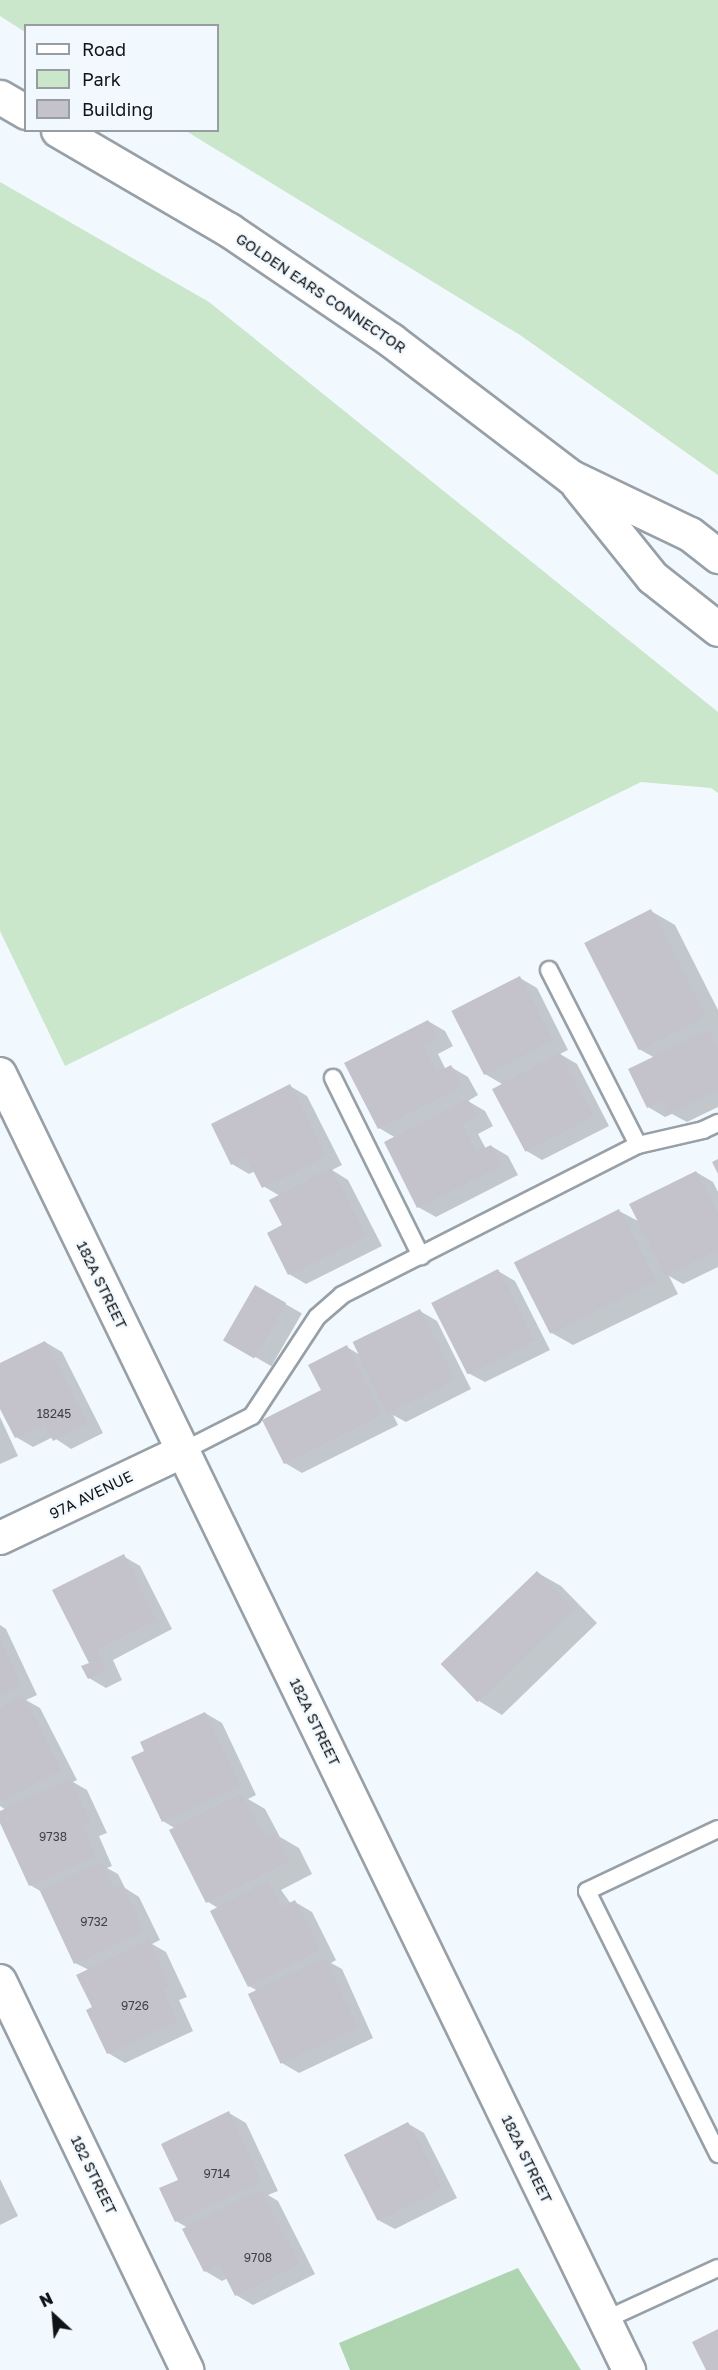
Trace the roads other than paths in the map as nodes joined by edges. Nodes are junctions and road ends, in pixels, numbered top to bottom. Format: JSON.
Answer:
{"nodes":[{"id":1,"x":0,"y":97,"type":"edge"},
{"id":2,"x":24,"y":111,"type":"edge"},
{"id":3,"x":61,"y":132,"type":"edge"},
{"id":4,"x":571,"y":477,"type":"junction"},
{"id":5,"x":718,"y":556,"type":"edge"},
{"id":6,"x":718,"y":629,"type":"edge"},
{"id":7,"x":549,"y":970,"type":"dead end"},
{"id":8,"x":333,"y":1078,"type":"dead end"},
{"id":9,"x":3,"y":1087,"type":"edge"},
{"id":10,"x":718,"y":1123,"type":"edge"},
{"id":11,"x":638,"y":1144,"type":"junction"},
{"id":12,"x":422,"y":1256,"type":"junction"},
{"id":13,"x":183,"y":1451,"type":"junction"},
{"id":14,"x":0,"y":1538,"type":"edge"},
{"id":15,"x":718,"y":1829,"type":"edge"},
{"id":16,"x":0,"y":1981,"type":"edge"},
{"id":17,"x":718,"y":2154,"type":"edge"},
{"id":18,"x":718,"y":2268,"type":"edge"},
{"id":19,"x":605,"y":2320,"type":"junction"},
{"id":20,"x":187,"y":2370,"type":"edge"},
{"id":21,"x":629,"y":2370,"type":"edge"}],
"edges":[{"from":1,"to":2,"type":"main road"},
{"from":3,"to":4,"type":"main road","name":"GOLDEN EARS CONNECTOR"},
{"from":4,"to":5,"type":"main road","name":"GOLDEN EARS CONNECTOR"},
{"from":4,"to":6,"type":"main road","name":"GOLDEN EARS CONNECTOR"},
{"from":7,"to":11,"type":"lane"},
{"from":8,"to":12,"type":"lane"},
{"from":9,"to":13,"type":"street","name":"182A STREET"},
{"from":10,"to":11,"type":"lane"},
{"from":11,"to":12,"type":"lane"},
{"from":12,"to":13,"type":"lane"},
{"from":13,"to":14,"type":"street","name":"97A AVENUE"},
{"from":13,"to":19,"type":"street","name":"182A STREET"},
{"from":15,"to":17,"type":"lane"},
{"from":16,"to":20,"type":"street","name":"182 STREET"},
{"from":18,"to":19,"type":"lane"},
{"from":19,"to":21,"type":"street","name":"182A STREET"}]}
